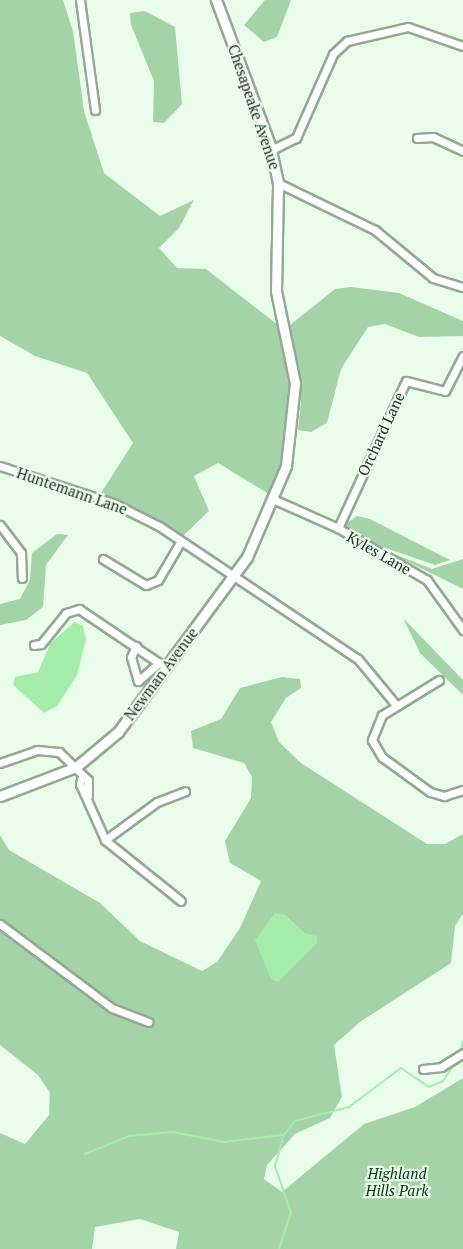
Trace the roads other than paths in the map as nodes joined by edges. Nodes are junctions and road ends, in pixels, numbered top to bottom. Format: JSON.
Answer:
{"nodes":[{"id":1,"x":80,"y":0,"type":"edge"},
{"id":2,"x":216,"y":0,"type":"edge"},
{"id":3,"x":463,"y":46,"type":"edge"},
{"id":4,"x":95,"y":110,"type":"dead end"},
{"id":5,"x":417,"y":138,"type":"dead end"},
{"id":6,"x":271,"y":150,"type":"junction"},
{"id":7,"x":463,"y":151,"type":"edge"},
{"id":8,"x":278,"y":183,"type":"junction"},
{"id":9,"x":463,"y":287,"type":"edge"},
{"id":10,"x":463,"y":357,"type":"edge"},
{"id":11,"x":0,"y":466,"type":"edge"},
{"id":12,"x":275,"y":500,"type":"junction"},
{"id":13,"x":0,"y":525,"type":"edge"},
{"id":14,"x":338,"y":528,"type":"junction"},
{"id":15,"x":180,"y":541,"type":"junction"},
{"id":16,"x":103,"y":559,"type":"dead end"},
{"id":17,"x":234,"y":577,"type":"junction"},
{"id":18,"x":22,"y":578,"type":"dead end"},
{"id":19,"x":463,"y":630,"type":"edge"},
{"id":20,"x":34,"y":645,"type":"dead end"},
{"id":21,"x":136,"y":646,"type":"junction"},
{"id":22,"x":159,"y":663,"type":"junction"},
{"id":23,"x":169,"y":664,"type":"junction"},
{"id":24,"x":439,"y":680,"type":"dead end"},
{"id":25,"x":396,"y":705,"type":"junction"},
{"id":26,"x":0,"y":763,"type":"edge"},
{"id":27,"x":76,"y":767,"type":"junction"},
{"id":28,"x":463,"y":790,"type":"edge"},
{"id":29,"x":185,"y":791,"type":"dead end"},
{"id":30,"x":0,"y":796,"type":"edge"},
{"id":31,"x":105,"y":840,"type":"junction"},
{"id":32,"x":181,"y":901,"type":"dead end"},
{"id":33,"x":0,"y":924,"type":"edge"},
{"id":34,"x":148,"y":1022,"type":"dead end"},
{"id":35,"x":460,"y":1055,"type":"edge"},
{"id":36,"x":423,"y":1069,"type":"dead end"}],
"edges":[{"from":1,"to":4,"type":"street"},
{"from":2,"to":6,"type":"street","name":"Chesapeake Avenue"},
{"from":3,"to":6,"type":"street"},
{"from":5,"to":7,"type":"street"},
{"from":6,"to":8,"type":"street","name":"Chesapeake Avenue"},
{"from":8,"to":9,"type":"street"},
{"from":8,"to":12,"type":"street","name":"Chesapeake Avenue"},
{"from":10,"to":14,"type":"street","name":"Orchard Lane"},
{"from":11,"to":15,"type":"street","name":"Huntemann Lane"},
{"from":12,"to":14,"type":"street","name":"Kyles Lane"},
{"from":12,"to":17,"type":"street","name":"Newman Avenue"},
{"from":13,"to":18,"type":"street"},
{"from":14,"to":19,"type":"street","name":"Kyles Lane"},
{"from":15,"to":16,"type":"street"},
{"from":15,"to":17,"type":"street","name":"Huntemann Lane"},
{"from":17,"to":23,"type":"street","name":"Newman Avenue"},
{"from":17,"to":25,"type":"street","name":"Huntemann Lane"},
{"from":20,"to":21,"type":"street"},
{"from":21,"to":22,"type":"street"},
{"from":21,"to":22,"type":"street"},
{"from":22,"to":23,"type":"street"},
{"from":23,"to":27,"type":"street","name":"Newman Avenue"},
{"from":24,"to":25,"type":"street"},
{"from":25,"to":28,"type":"street"},
{"from":26,"to":27,"type":"street"},
{"from":27,"to":30,"type":"street","name":"Newman Avenue"},
{"from":27,"to":31,"type":"street"},
{"from":29,"to":31,"type":"street"},
{"from":31,"to":32,"type":"street"},
{"from":33,"to":34,"type":"street"},
{"from":35,"to":36,"type":"street"}]}
